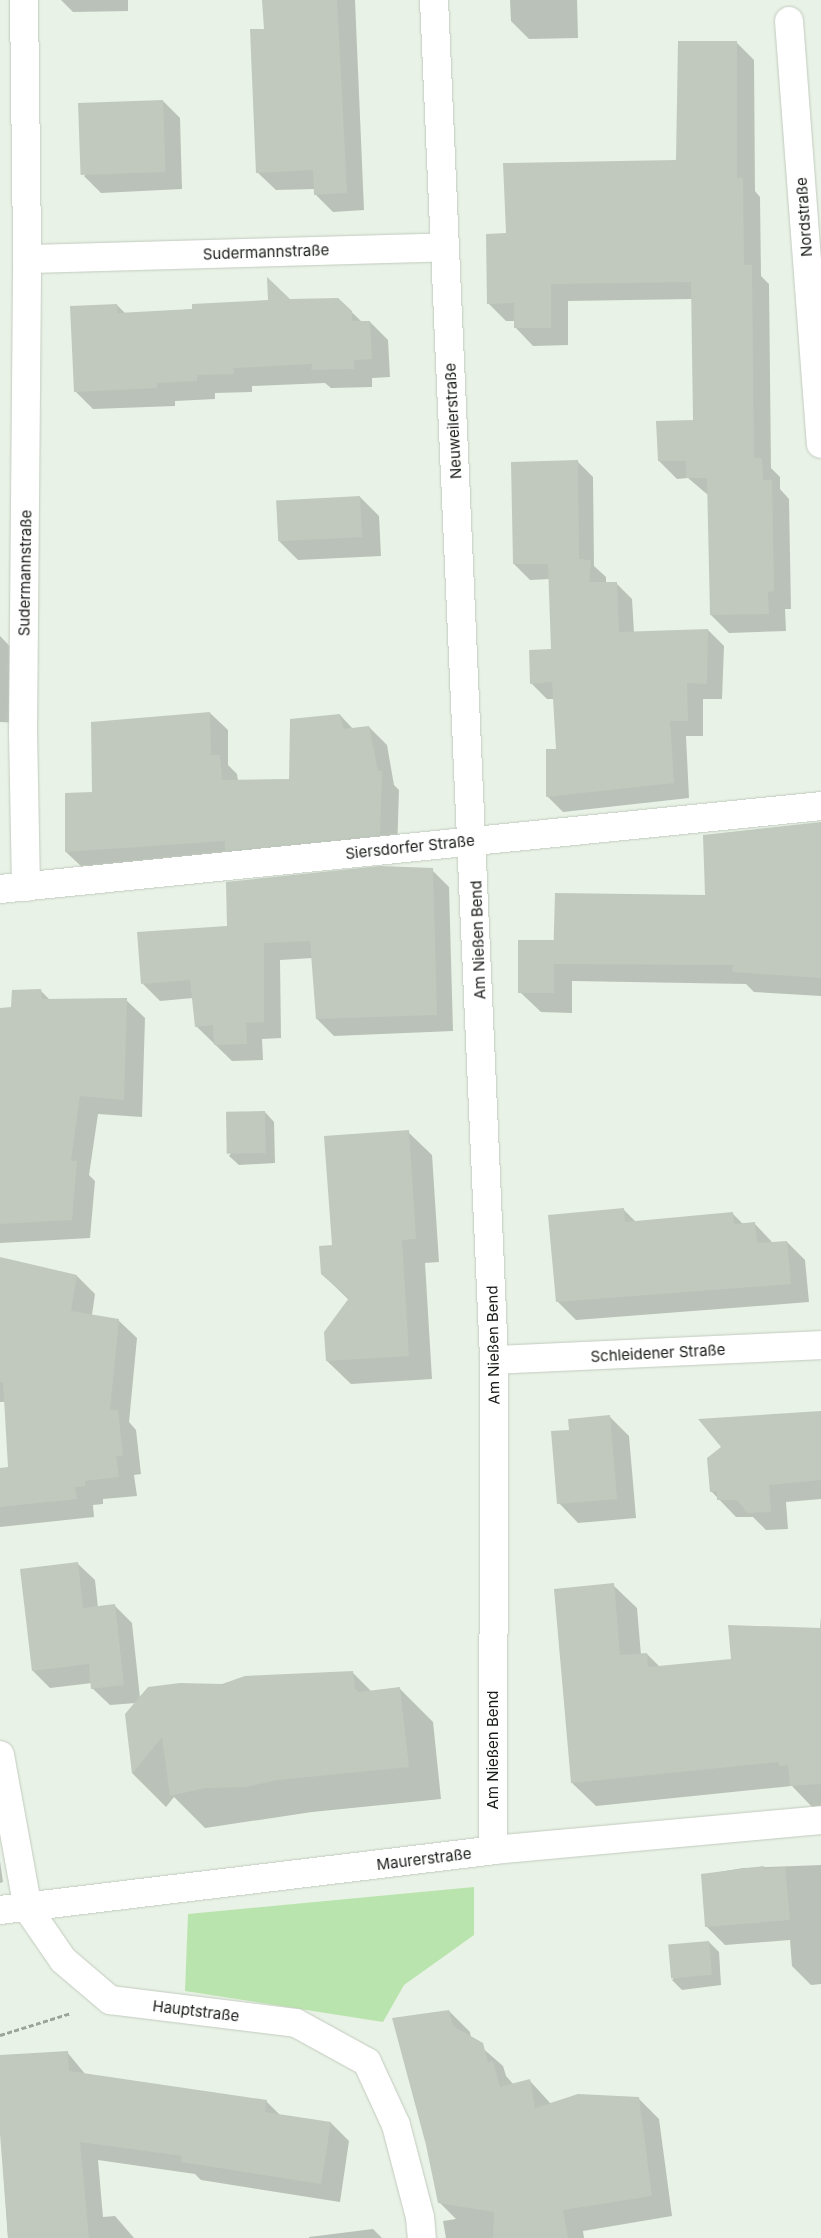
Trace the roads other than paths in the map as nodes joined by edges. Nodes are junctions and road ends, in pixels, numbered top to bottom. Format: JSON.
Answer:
{"nodes":[{"id":1,"x":24,"y":0,"type":"edge"},
{"id":2,"x":434,"y":0,"type":"edge"},
{"id":3,"x":789,"y":20,"type":"dead end"},
{"id":4,"x":444,"y":247,"type":"junction"},
{"id":5,"x":27,"y":259,"type":"junction"},
{"id":6,"x":821,"y":444,"type":"edge"},
{"id":7,"x":821,"y":806,"type":"edge"},
{"id":8,"x":474,"y":841,"type":"junction"},
{"id":9,"x":13,"y":888,"type":"edge"},
{"id":10,"x":821,"y":1345,"type":"edge"},
{"id":11,"x":494,"y":1360,"type":"junction"},
{"id":12,"x":0,"y":1755,"type":"edge"},
{"id":13,"x":821,"y":1820,"type":"edge"},
{"id":14,"x":493,"y":1850,"type":"junction"},
{"id":15,"x":28,"y":1909,"type":"junction"},
{"id":16,"x":0,"y":1910,"type":"edge"},
{"id":17,"x":422,"y":2238,"type":"edge"}],
"edges":[{"from":1,"to":5,"type":"street","name":"Sudermannstraße"},
{"from":2,"to":4,"type":"street","name":"Neuweilerstraße"},
{"from":3,"to":6,"type":"street","name":"Nordstraße"},
{"from":4,"to":5,"type":"street","name":"Sudermannstraße"},
{"from":4,"to":8,"type":"street","name":"Neuweilerstraße"},
{"from":5,"to":9,"type":"street","name":"Sudermannstraße"},
{"from":7,"to":8,"type":"street","name":"Siersdorfer Straße"},
{"from":8,"to":9,"type":"street","name":"Siersdorfer Straße"},
{"from":8,"to":11,"type":"street","name":"Am Nießen Bend"},
{"from":10,"to":11,"type":"street","name":"Schleidener Straße"},
{"from":11,"to":14,"type":"street","name":"Am Nießen Bend"},
{"from":12,"to":15,"type":"street"},
{"from":13,"to":14,"type":"street","name":"Maurerstraße"},
{"from":14,"to":15,"type":"street","name":"Maurerstraße"},
{"from":15,"to":16,"type":"street","name":"Maurerstraße"},
{"from":15,"to":17,"type":"street","name":"Hauptstraße"}]}
